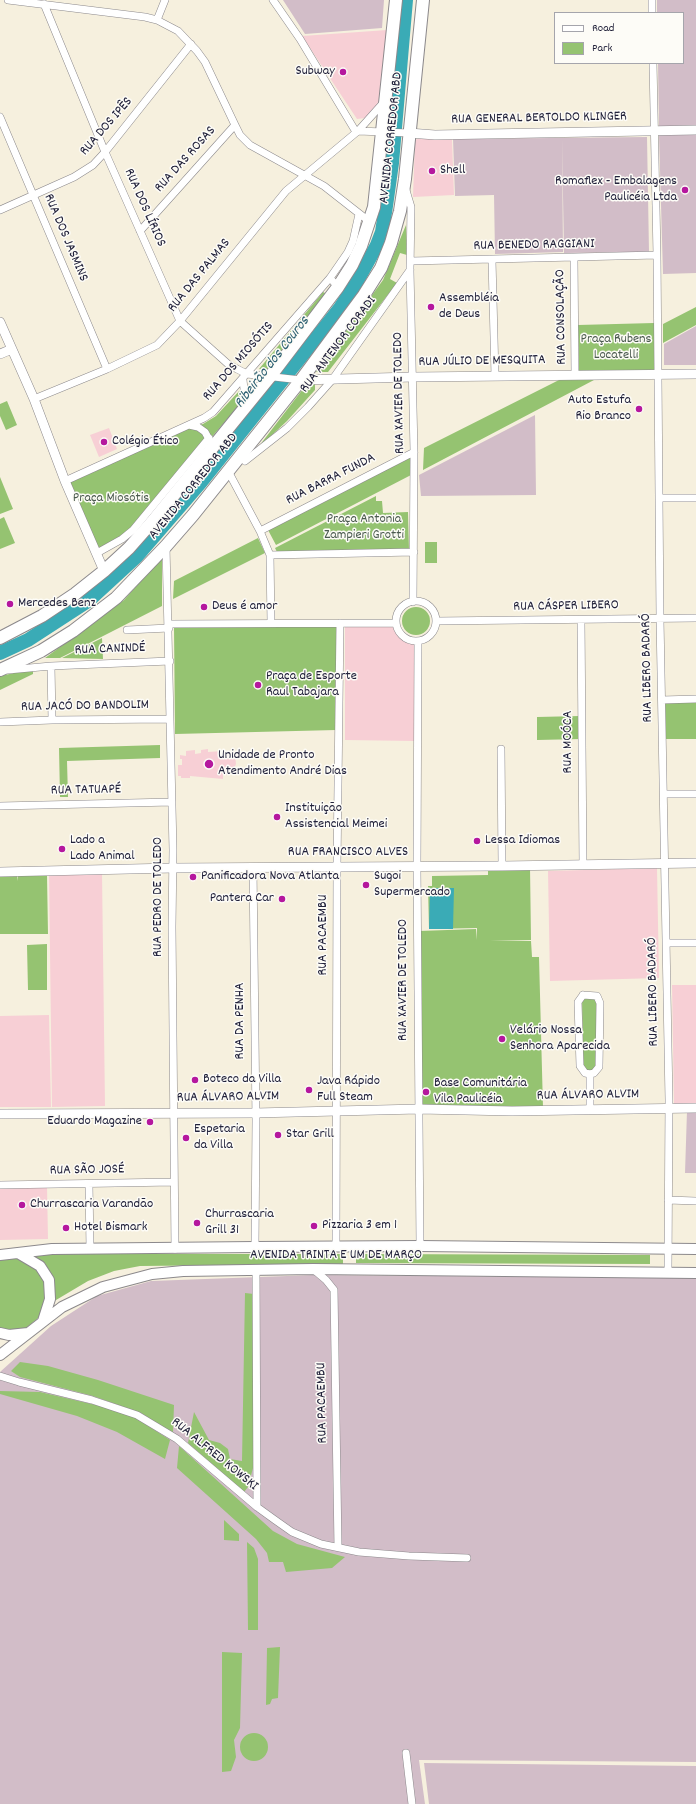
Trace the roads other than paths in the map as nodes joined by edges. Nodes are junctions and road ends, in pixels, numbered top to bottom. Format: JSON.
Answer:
{"nodes":[{"id":1,"x":8,"y":0,"type":"edge"},
{"id":2,"x":21,"y":0,"type":"edge"},
{"id":3,"x":165,"y":0,"type":"edge"},
{"id":4,"x":273,"y":0,"type":"edge"},
{"id":5,"x":396,"y":0,"type":"edge"},
{"id":6,"x":423,"y":0,"type":"edge"},
{"id":7,"x":652,"y":0,"type":"edge"},
{"id":8,"x":44,"y":4,"type":"junction"},
{"id":9,"x":652,"y":12,"type":"edge"},
{"id":10,"x":158,"y":20,"type":"junction"},
{"id":11,"x":191,"y":44,"type":"junction"},
{"id":12,"x":653,"y":64,"type":"edge"},
{"id":13,"x":386,"y":100,"type":"junction"},
{"id":14,"x":0,"y":117,"type":"edge"},
{"id":15,"x":235,"y":125,"type":"junction"},
{"id":16,"x":696,"y":130,"type":"edge"},
{"id":17,"x":357,"y":131,"type":"junction"},
{"id":18,"x":654,"y":131,"type":"junction"},
{"id":19,"x":385,"y":132,"type":"junction"},
{"id":20,"x":406,"y":133,"type":"junction"},
{"id":21,"x":105,"y":152,"type":"junction"},
{"id":22,"x":303,"y":176,"type":"junction"},
{"id":23,"x":404,"y":185,"type":"junction"},
{"id":24,"x":33,"y":195,"type":"junction"},
{"id":25,"x":0,"y":210,"type":"edge"},
{"id":26,"x":359,"y":214,"type":"junction"},
{"id":27,"x":370,"y":222,"type":"junction"},
{"id":28,"x":140,"y":231,"type":"junction"},
{"id":29,"x":657,"y":256,"type":"junction"},
{"id":30,"x":574,"y":258,"type":"junction"},
{"id":31,"x":492,"y":260,"type":"junction"},
{"id":32,"x":411,"y":262,"type":"junction"},
{"id":33,"x":410,"y":270,"type":"junction"},
{"id":34,"x":334,"y":282,"type":"junction"},
{"id":35,"x":180,"y":321,"type":"junction"},
{"id":36,"x":0,"y":322,"type":"edge"},
{"id":37,"x":12,"y":349,"type":"junction"},
{"id":38,"x":0,"y":354,"type":"edge"},
{"id":39,"x":107,"y":369,"type":"junction"},
{"id":40,"x":659,"y":374,"type":"junction"},
{"id":41,"x":696,"y":374,"type":"edge"},
{"id":42,"x":575,"y":375,"type":"junction"},
{"id":43,"x":495,"y":376,"type":"junction"},
{"id":44,"x":245,"y":377,"type":"junction"},
{"id":45,"x":413,"y":377,"type":"junction"},
{"id":46,"x":273,"y":378,"type":"junction"},
{"id":47,"x":298,"y":380,"type":"junction"},
{"id":48,"x":332,"y":380,"type":"junction"},
{"id":49,"x":34,"y":399,"type":"junction"},
{"id":50,"x":246,"y":407,"type":"junction"},
{"id":51,"x":189,"y":425,"type":"junction"},
{"id":52,"x":211,"y":444,"type":"junction"},
{"id":53,"x":414,"y":452,"type":"junction"},
{"id":54,"x":194,"y":456,"type":"junction"},
{"id":55,"x":245,"y":461,"type":"dead end"},
{"id":56,"x":228,"y":471,"type":"junction"},
{"id":57,"x":65,"y":481,"type":"junction"},
{"id":58,"x":660,"y":498,"type":"junction"},
{"id":59,"x":696,"y":498,"type":"edge"},
{"id":60,"x":260,"y":531,"type":"junction"},
{"id":61,"x":166,"y":546,"type":"junction"},
{"id":62,"x":414,"y":552,"type":"junction"},
{"id":63,"x":97,"y":553,"type":"junction"},
{"id":64,"x":270,"y":555,"type":"junction"},
{"id":65,"x":104,"y":571,"type":"junction"},
{"id":66,"x":414,"y":602,"type":"junction"},
{"id":67,"x":696,"y":618,"type":"edge"},
{"id":68,"x":660,"y":619,"type":"junction"},
{"id":69,"x":581,"y":620,"type":"junction"},
{"id":70,"x":436,"y":621,"type":"junction"},
{"id":71,"x":271,"y":623,"type":"junction"},
{"id":72,"x":340,"y":623,"type":"junction"},
{"id":73,"x":396,"y":623,"type":"junction"},
{"id":74,"x":169,"y":626,"type":"junction"},
{"id":75,"x":127,"y":630,"type":"dead end"},
{"id":76,"x":0,"y":638,"type":"edge"},
{"id":77,"x":418,"y":641,"type":"junction"},
{"id":78,"x":170,"y":661,"type":"junction"},
{"id":79,"x":51,"y":666,"type":"junction"},
{"id":80,"x":0,"y":670,"type":"edge"},
{"id":81,"x":696,"y":699,"type":"edge"},
{"id":82,"x":662,"y":700,"type":"junction"},
{"id":83,"x":170,"y":719,"type":"junction"},
{"id":84,"x":52,"y":720,"type":"junction"},
{"id":85,"x":0,"y":722,"type":"edge"},
{"id":86,"x":501,"y":749,"type":"dead end"},
{"id":87,"x":664,"y":794,"type":"junction"},
{"id":88,"x":696,"y":794,"type":"edge"},
{"id":89,"x":172,"y":802,"type":"junction"},
{"id":90,"x":0,"y":806,"type":"edge"},
{"id":91,"x":665,"y":863,"type":"junction"},
{"id":92,"x":696,"y":863,"type":"edge"},
{"id":93,"x":583,"y":865,"type":"junction"},
{"id":94,"x":337,"y":866,"type":"junction"},
{"id":95,"x":502,"y":866,"type":"junction"},
{"id":96,"x":253,"y":867,"type":"junction"},
{"id":97,"x":417,"y":867,"type":"junction"},
{"id":98,"x":173,"y":868,"type":"junction"},
{"id":99,"x":0,"y":872,"type":"edge"},
{"id":100,"x":666,"y":943,"type":"junction"},
{"id":101,"x":696,"y":943,"type":"edge"},
{"id":102,"x":590,"y":1074,"type":"junction"},
{"id":103,"x":696,"y":1108,"type":"edge"},
{"id":104,"x":419,"y":1109,"type":"junction"},
{"id":105,"x":590,"y":1109,"type":"junction"},
{"id":106,"x":669,"y":1109,"type":"junction"},
{"id":107,"x":336,"y":1110,"type":"junction"},
{"id":108,"x":174,"y":1113,"type":"junction"},
{"id":109,"x":256,"y":1113,"type":"junction"},
{"id":110,"x":0,"y":1114,"type":"edge"},
{"id":111,"x":174,"y":1182,"type":"junction"},
{"id":112,"x":89,"y":1184,"type":"junction"},
{"id":113,"x":0,"y":1185,"type":"edge"},
{"id":114,"x":668,"y":1200,"type":"junction"},
{"id":115,"x":696,"y":1201,"type":"edge"},
{"id":116,"x":420,"y":1246,"type":"junction"},
{"id":117,"x":256,"y":1247,"type":"junction"},
{"id":118,"x":336,"y":1247,"type":"junction"},
{"id":119,"x":668,"y":1248,"type":"junction"},
{"id":120,"x":90,"y":1249,"type":"junction"},
{"id":121,"x":175,"y":1249,"type":"junction"},
{"id":122,"x":696,"y":1249,"type":"edge"},
{"id":123,"x":18,"y":1253,"type":"junction"},
{"id":124,"x":0,"y":1255,"type":"edge"},
{"id":125,"x":312,"y":1268,"type":"junction"},
{"id":126,"x":256,"y":1270,"type":"junction"},
{"id":127,"x":668,"y":1272,"type":"junction"},
{"id":128,"x":696,"y":1273,"type":"edge"},
{"id":129,"x":43,"y":1321,"type":"junction"},
{"id":130,"x":0,"y":1333,"type":"edge"},
{"id":131,"x":28,"y":1333,"type":"junction"},
{"id":132,"x":0,"y":1355,"type":"edge"},
{"id":133,"x":0,"y":1376,"type":"edge"},
{"id":134,"x":257,"y":1507,"type":"junction"},
{"id":135,"x":338,"y":1547,"type":"junction"},
{"id":136,"x":468,"y":1558,"type":"dead end"},
{"id":137,"x":406,"y":1753,"type":"dead end"},
{"id":138,"x":412,"y":1804,"type":"edge"}],
"edges":[{"from":1,"to":2,"type":"street"},
{"from":2,"to":8,"type":"street"},
{"from":3,"to":10,"type":"street"},
{"from":4,"to":17,"type":"street"},
{"from":5,"to":13,"type":"highway","name":"AVENIDA CORREDOR ABD"},
{"from":6,"to":20,"type":"highway","name":"AVENIDA CORREDOR ABD"},
{"from":7,"to":9,"type":"street"},
{"from":8,"to":10,"type":"street"},
{"from":8,"to":21,"type":"street","name":"RUA DOS LÍRIOS"},
{"from":10,"to":11,"type":"street"},
{"from":11,"to":15,"type":"street"},
{"from":11,"to":21,"type":"street","name":"RUA DOS IPÊS"},
{"from":12,"to":18,"type":"street","name":"RUA LIBERO BADARÓ"},
{"from":13,"to":17,"type":"street","name":"RUA DAS PALMAS"},
{"from":13,"to":19,"type":"highway","name":"AVENIDA CORREDOR ABD"},
{"from":14,"to":24,"type":"street","name":"RUA DOS JASMINS"},
{"from":15,"to":22,"type":"street"},
{"from":15,"to":28,"type":"street","name":"RUA DAS ROSAS"},
{"from":16,"to":18,"type":"street","name":"RUA GENERAL BERTOLDO KLINGER"},
{"from":17,"to":19,"type":"street"},
{"from":17,"to":22,"type":"street","name":"RUA DAS PALMAS"},
{"from":18,"to":20,"type":"street","name":"RUA GENERAL BERTOLDO KLINGER"},
{"from":18,"to":29,"type":"street","name":"RUA LIBERO BADARÓ"},
{"from":19,"to":20,"type":"street","name":"RUA GENERAL BERTOLDO KLINGER"},
{"from":19,"to":27,"type":"highway","name":"AVENIDA CORREDOR ABD"},
{"from":20,"to":23,"type":"highway","name":"AVENIDA CORREDOR ABD"},
{"from":21,"to":24,"type":"street","name":"RUA DOS IPÊS"},
{"from":21,"to":28,"type":"street","name":"RUA DOS LÍRIOS"},
{"from":22,"to":26,"type":"street"},
{"from":22,"to":35,"type":"street","name":"RUA DAS PALMAS"},
{"from":23,"to":32,"type":"street","name":"RUA XAVIER DE TOLEDO"},
{"from":23,"to":47,"type":"highway","name":"AVENIDA CORREDOR ABD"},
{"from":24,"to":25,"type":"street","name":"RUA DOS IPÊS"},
{"from":24,"to":39,"type":"street","name":"RUA DOS JASMINS"},
{"from":26,"to":27,"type":"street"},
{"from":26,"to":34,"type":"street","name":"RUA DOS MIOSÓTIS"},
{"from":27,"to":34,"type":"highway","name":"AVENIDA CORREDOR ABD"},
{"from":28,"to":35,"type":"street","name":"RUA DOS LÍRIOS"},
{"from":29,"to":30,"type":"street","name":"RUA BENEDO RAGGIANI"},
{"from":29,"to":40,"type":"street","name":"RUA LIBERO BADARÓ"},
{"from":30,"to":31,"type":"street","name":"RUA BENEDO RAGGIANI"},
{"from":30,"to":42,"type":"street","name":"RUA CONSOLAÇÃO"},
{"from":31,"to":32,"type":"street","name":"RUA BENEDO RAGGIANI"},
{"from":31,"to":43,"type":"street"},
{"from":32,"to":33,"type":"street","name":"RUA XAVIER DE TOLEDO"},
{"from":33,"to":45,"type":"street","name":"RUA XAVIER DE TOLEDO"},
{"from":33,"to":48,"type":"street","name":"RUA ANTENOR CORADI"},
{"from":34,"to":44,"type":"street","name":"RUA DOS MIOSÓTIS"},
{"from":34,"to":46,"type":"highway","name":"AVENIDA CORREDOR ABD"},
{"from":35,"to":39,"type":"street","name":"RUA DAS PALMAS"},
{"from":35,"to":44,"type":"street","name":"RUA DOS LÍRIOS"},
{"from":36,"to":37,"type":"street"},
{"from":37,"to":38,"type":"street"},
{"from":37,"to":49,"type":"street"},
{"from":39,"to":49,"type":"street","name":"RUA DAS PALMAS"},
{"from":40,"to":41,"type":"street","name":"RUA JÚLIO DE MESQUITA"},
{"from":40,"to":42,"type":"street","name":"RUA JÚLIO DE MESQUITA"},
{"from":40,"to":58,"type":"street","name":"RUA LIBERO BADARÓ"},
{"from":42,"to":43,"type":"street","name":"RUA JÚLIO DE MESQUITA"},
{"from":43,"to":45,"type":"street","name":"RUA JÚLIO DE MESQUITA"},
{"from":44,"to":46,"type":"street","name":"RUA DOS LÍRIOS"},
{"from":44,"to":50,"type":"street"},
{"from":44,"to":51,"type":"street","name":"RUA DOS MIOSÓTIS"},
{"from":45,"to":48,"type":"street","name":"RUA JÚLIO DE MESQUITA"},
{"from":45,"to":53,"type":"street","name":"RUA XAVIER DE TOLEDO"},
{"from":46,"to":47,"type":"street","name":"RUA JÚLIO DE MESQUITA"},
{"from":46,"to":50,"type":"highway","name":"AVENIDA CORREDOR ABD"},
{"from":47,"to":48,"type":"street","name":"RUA JÚLIO DE MESQUITA"},
{"from":47,"to":56,"type":"highway","name":"AVENIDA CORREDOR ABD"},
{"from":48,"to":55,"type":"street","name":"RUA ANTENOR CORADI"},
{"from":49,"to":57,"type":"street"},
{"from":50,"to":52,"type":"highway","name":"AVENIDA CORREDOR ABD"},
{"from":51,"to":52,"type":"street"},
{"from":51,"to":57,"type":"street","name":"RUA DOS MIOSÓTIS"},
{"from":52,"to":54,"type":"street"},
{"from":52,"to":54,"type":"street"},
{"from":52,"to":65,"type":"highway","name":"AVENIDA CORREDOR ABD"},
{"from":53,"to":60,"type":"street","name":"RUA BARRA FUNDA"},
{"from":53,"to":62,"type":"street","name":"RUA XAVIER DE TOLEDO"},
{"from":54,"to":63,"type":"street"},
{"from":56,"to":60,"type":"street"},
{"from":56,"to":61,"type":"highway","name":"AVENIDA CORREDOR ABD"},
{"from":57,"to":63,"type":"street"},
{"from":58,"to":59,"type":"street"},
{"from":58,"to":68,"type":"street","name":"RUA LIBERO BADARÓ"},
{"from":60,"to":64,"type":"street"},
{"from":61,"to":74,"type":"street","name":"RUA PEDRO DE TOLEDO"},
{"from":61,"to":80,"type":"highway","name":"AVENIDA CORREDOR ABD"},
{"from":62,"to":64,"type":"street"},
{"from":62,"to":66,"type":"street","name":"RUA XAVIER DE TOLEDO"},
{"from":63,"to":65,"type":"street"},
{"from":64,"to":71,"type":"street"},
{"from":65,"to":76,"type":"highway","name":"AVENIDA CORREDOR ABD"},
{"from":66,"to":70,"type":"street"},
{"from":66,"to":73,"type":"street"},
{"from":67,"to":68,"type":"street","name":"RUA CÁSPER LIBERO"},
{"from":68,"to":69,"type":"street","name":"RUA CÁSPER LIBERO"},
{"from":68,"to":82,"type":"street","name":"RUA LIBERO BADARÓ"},
{"from":69,"to":70,"type":"street","name":"RUA CÁSPER LIBERO"},
{"from":69,"to":93,"type":"street","name":"RUA MOÓCA"},
{"from":70,"to":77,"type":"street"},
{"from":71,"to":72,"type":"street"},
{"from":71,"to":74,"type":"street"},
{"from":72,"to":73,"type":"street"},
{"from":72,"to":94,"type":"street","name":"RUA PACAEMBU"},
{"from":73,"to":77,"type":"street"},
{"from":74,"to":75,"type":"street"},
{"from":74,"to":78,"type":"street","name":"RUA PEDRO DE TOLEDO"},
{"from":77,"to":97,"type":"street","name":"RUA XAVIER DE TOLEDO"},
{"from":78,"to":79,"type":"street","name":"RUA CANINDÉ"},
{"from":78,"to":83,"type":"street","name":"RUA PEDRO DE TOLEDO"},
{"from":79,"to":80,"type":"street","name":"RUA CANINDÉ"},
{"from":79,"to":84,"type":"street"},
{"from":81,"to":82,"type":"street"},
{"from":82,"to":87,"type":"street","name":"RUA LIBERO BADARÓ"},
{"from":83,"to":84,"type":"street","name":"RUA JACÓ DO BANDOLIM"},
{"from":83,"to":89,"type":"street","name":"RUA PEDRO DE TOLEDO"},
{"from":84,"to":85,"type":"street","name":"RUA JACÓ DO BANDOLIM"},
{"from":86,"to":95,"type":"street"},
{"from":87,"to":88,"type":"street"},
{"from":87,"to":91,"type":"street","name":"RUA LIBERO BADARÓ"},
{"from":89,"to":90,"type":"street","name":"RUA TATUAPÉ"},
{"from":89,"to":98,"type":"street","name":"RUA PEDRO DE TOLEDO"},
{"from":91,"to":92,"type":"street","name":"RUA FRANCISCO ALVES"},
{"from":91,"to":93,"type":"street","name":"RUA FRANCISCO ALVES"},
{"from":91,"to":100,"type":"street","name":"RUA LIBERO BADARÓ"},
{"from":93,"to":95,"type":"street","name":"RUA FRANCISCO ALVES"},
{"from":94,"to":96,"type":"street","name":"RUA FRANCISCO ALVES"},
{"from":94,"to":97,"type":"street","name":"RUA FRANCISCO ALVES"},
{"from":94,"to":107,"type":"street","name":"RUA PACAEMBU"},
{"from":95,"to":97,"type":"street","name":"RUA FRANCISCO ALVES"},
{"from":96,"to":98,"type":"street","name":"RUA FRANCISCO ALVES"},
{"from":96,"to":109,"type":"street","name":"RUA DA PENHA"},
{"from":97,"to":104,"type":"street","name":"RUA XAVIER DE TOLEDO"},
{"from":98,"to":99,"type":"street","name":"RUA FRANCISCO ALVES"},
{"from":98,"to":108,"type":"street","name":"RUA PEDRO DE TOLEDO"},
{"from":100,"to":101,"type":"street"},
{"from":100,"to":106,"type":"street","name":"RUA LIBERO BADARÓ"},
{"from":102,"to":102,"type":"street"},
{"from":102,"to":105,"type":"street"},
{"from":103,"to":106,"type":"street","name":"RUA ÁLVARO ALVIM"},
{"from":104,"to":105,"type":"street","name":"RUA ÁLVARO ALVIM"},
{"from":104,"to":107,"type":"street","name":"RUA ÁLVARO ALVIM"},
{"from":104,"to":116,"type":"street","name":"RUA XAVIER DE TOLEDO"},
{"from":105,"to":106,"type":"street","name":"RUA ÁLVARO ALVIM"},
{"from":106,"to":114,"type":"street","name":"RUA LIBERO BADARÓ"},
{"from":107,"to":109,"type":"street","name":"RUA ÁLVARO ALVIM"},
{"from":107,"to":118,"type":"street","name":"RUA PACAEMBU"},
{"from":108,"to":109,"type":"street","name":"RUA ÁLVARO ALVIM"},
{"from":108,"to":110,"type":"street","name":"RUA ÁLVARO ALVIM"},
{"from":108,"to":111,"type":"street","name":"RUA PEDRO DE TOLEDO"},
{"from":109,"to":117,"type":"street","name":"RUA DA PENHA"},
{"from":111,"to":112,"type":"street","name":"RUA SÃO JOSÉ"},
{"from":111,"to":121,"type":"street","name":"RUA PEDRO DE TOLEDO"},
{"from":112,"to":113,"type":"street","name":"RUA SÃO JOSÉ"},
{"from":112,"to":120,"type":"street"},
{"from":114,"to":115,"type":"street"},
{"from":114,"to":119,"type":"street","name":"RUA LIBERO BADARÓ"},
{"from":116,"to":118,"type":"main road","name":"AVENIDA TRINTA E UM DE MARÇO"},
{"from":116,"to":119,"type":"main road","name":"AVENIDA TRINTA E UM DE MARÇO"},
{"from":117,"to":118,"type":"main road","name":"AVENIDA TRINTA E UM DE MARÇO"},
{"from":117,"to":121,"type":"main road","name":"AVENIDA TRINTA E UM DE MARÇO"},
{"from":119,"to":122,"type":"main road","name":"AVENIDA TRINTA E UM DE MARÇO"},
{"from":119,"to":127,"type":"street","name":"RUA LIBERO BADARÓ"},
{"from":120,"to":121,"type":"main road","name":"AVENIDA TRINTA E UM DE MARÇO"},
{"from":120,"to":123,"type":"main road","name":"AVENIDA TRINTA E UM DE MARÇO"},
{"from":123,"to":124,"type":"main road","name":"AVENIDA TRINTA E UM DE MARÇO"},
{"from":123,"to":129,"type":"main road"},
{"from":125,"to":126,"type":"main road","name":"AVENIDA TRINTA E UM DE MARÇO"},
{"from":125,"to":127,"type":"main road","name":"AVENIDA TRINTA E UM DE MARÇO"},
{"from":125,"to":135,"type":"street","name":"RUA PACAEMBU"},
{"from":126,"to":129,"type":"main road","name":"AVENIDA TRINTA E UM DE MARÇO"},
{"from":126,"to":134,"type":"street"},
{"from":127,"to":128,"type":"main road","name":"AVENIDA TRINTA E UM DE MARÇO"},
{"from":129,"to":131,"type":"main road","name":"AVENIDA TRINTA E UM DE MARÇO"},
{"from":130,"to":131,"type":"main road"},
{"from":131,"to":132,"type":"main road","name":"AVENIDA TRINTA E UM DE MARÇO"},
{"from":133,"to":134,"type":"street","name":"RUA ALFRED KOWSKI"},
{"from":134,"to":135,"type":"street","name":"RUA ALFRED KOWSKI"},
{"from":135,"to":136,"type":"street","name":"RUA ALFRED KOWSKI"},
{"from":137,"to":138,"type":"street"}]}
